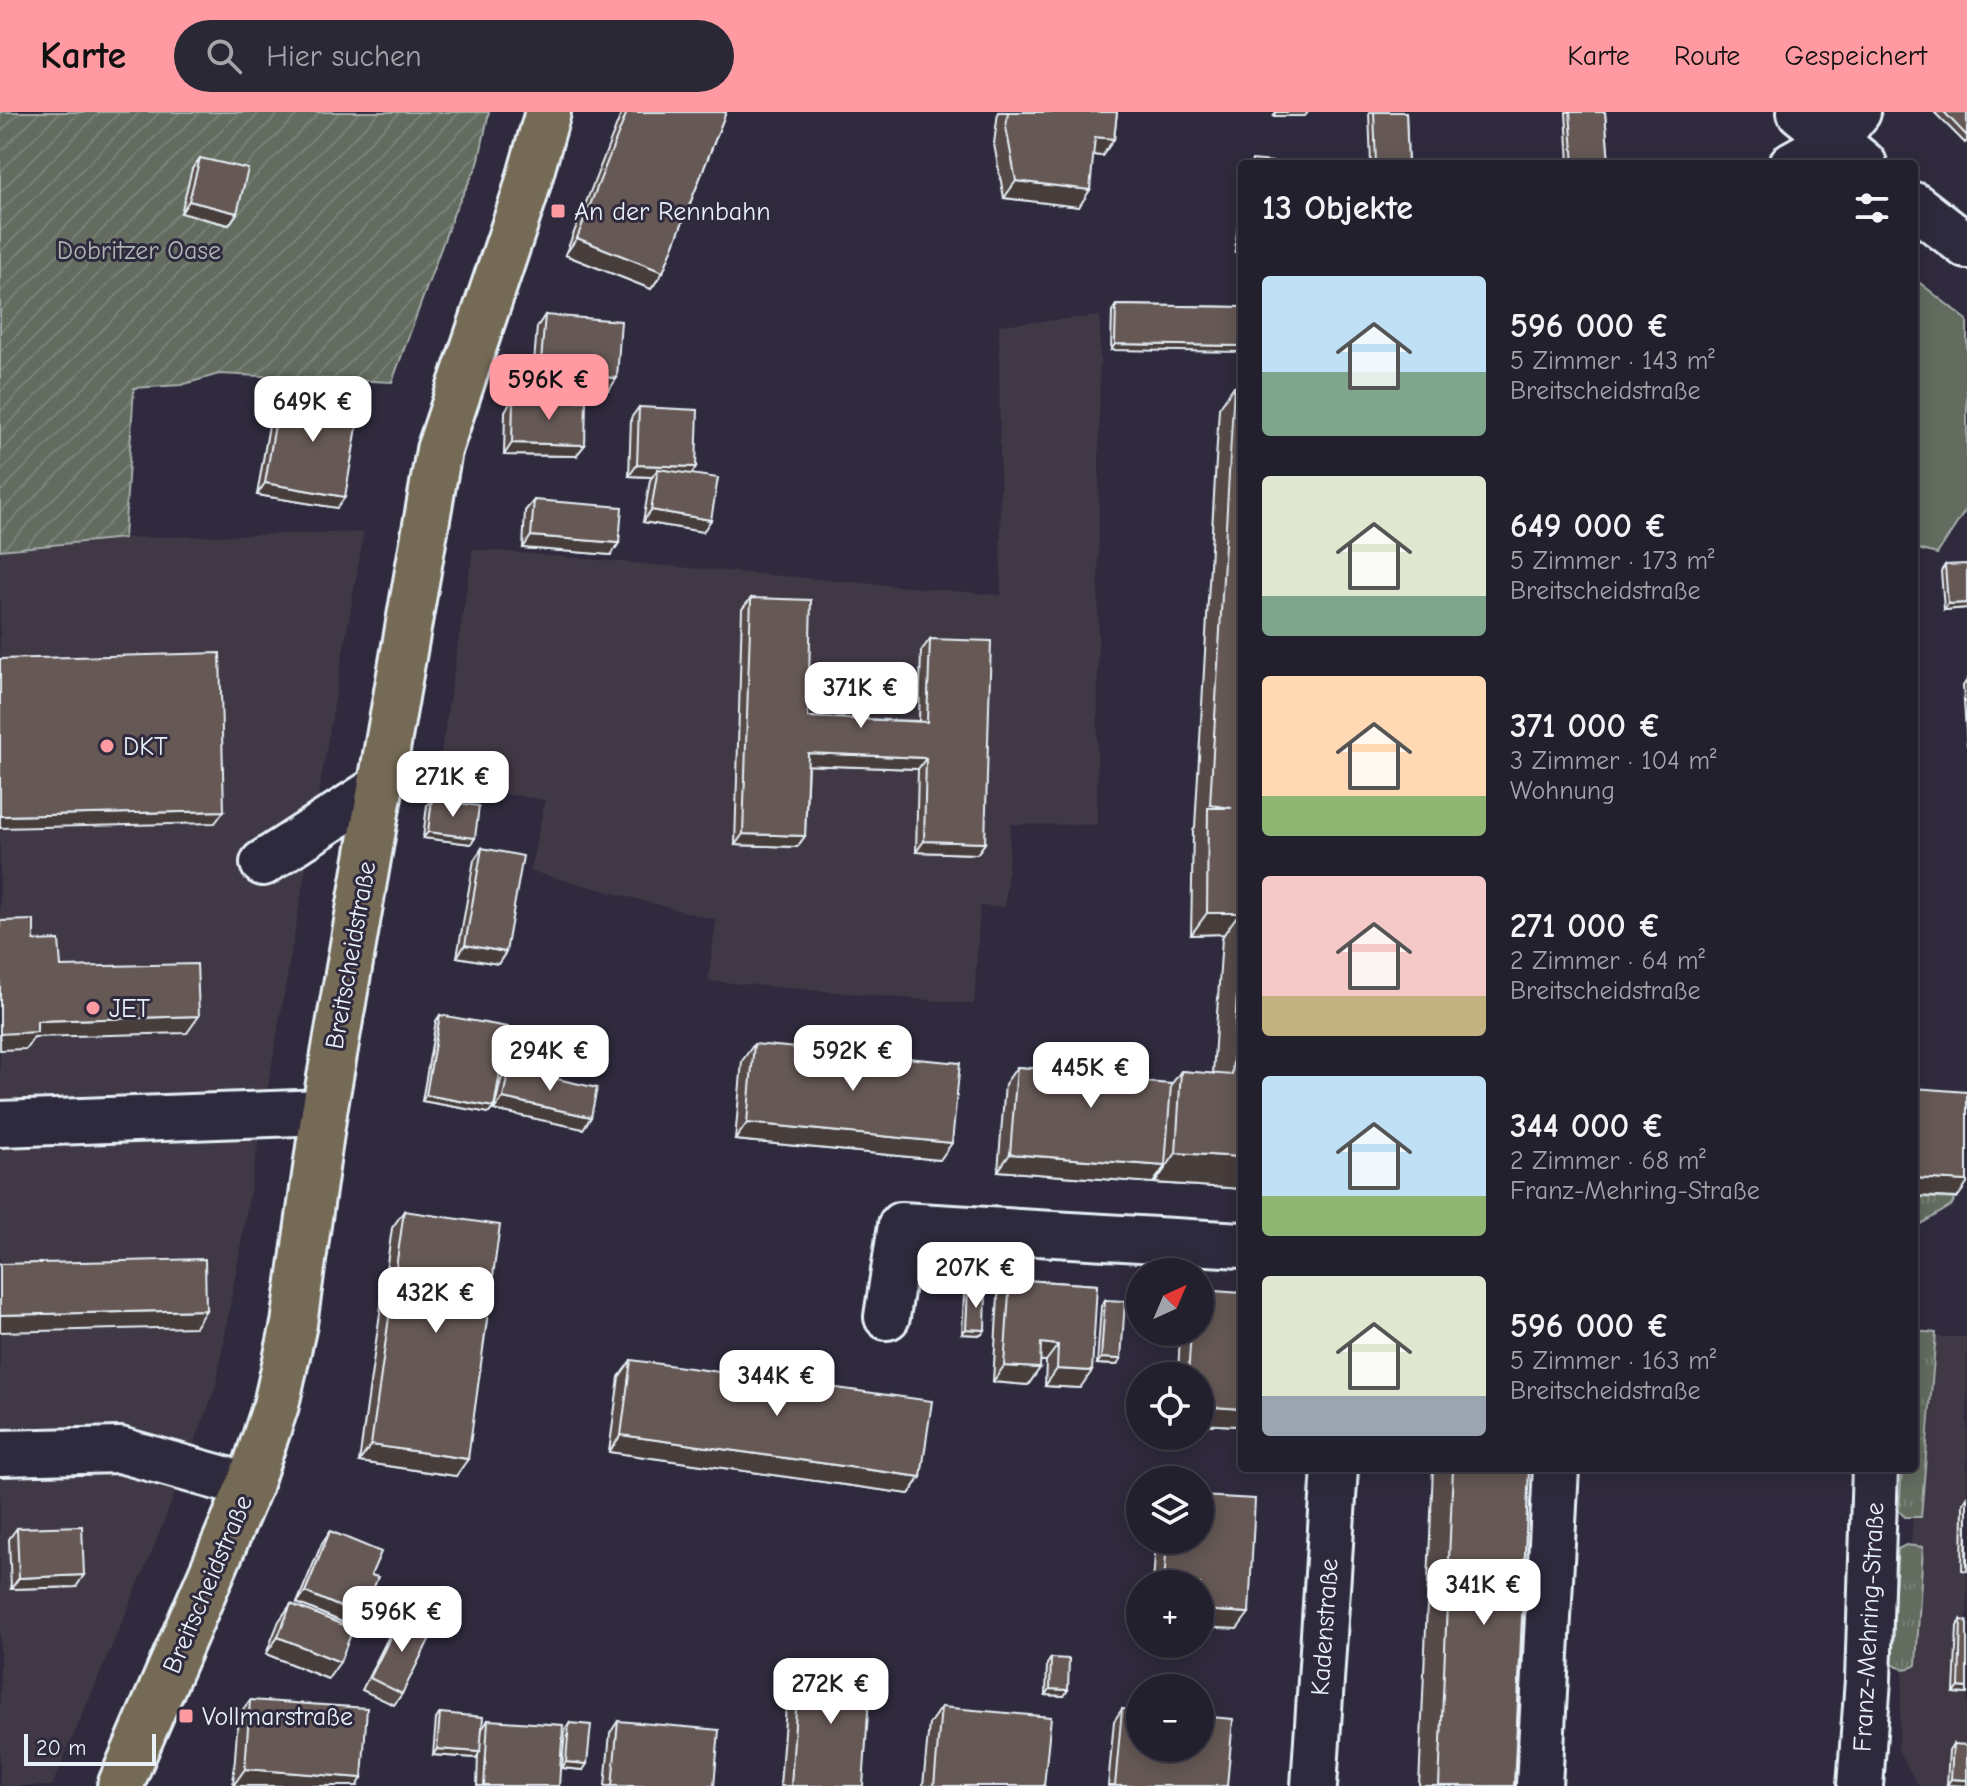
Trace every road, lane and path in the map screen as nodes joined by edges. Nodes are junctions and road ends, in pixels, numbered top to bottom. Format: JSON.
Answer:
{"nodes":[{"id":1,"x":548,"y":112,"type":"edge"},
{"id":2,"x":1800,"y":112,"type":"edge"},
{"id":3,"x":1852,"y":139,"type":"edge"},
{"id":4,"x":1802,"y":160,"type":"edge"},
{"id":5,"x":1918,"y":208,"type":"edge"},
{"id":6,"x":1967,"y":246,"type":"edge"},
{"id":7,"x":379,"y":788,"type":"junction"},
{"id":8,"x":263,"y":863,"type":"dead end"},
{"id":9,"x":324,"y":1112,"type":"junction"},
{"id":10,"x":0,"y":1124,"type":"edge"},
{"id":11,"x":1238,"y":1245,"type":"edge"},
{"id":12,"x":887,"y":1317,"type":"dead end"},
{"id":13,"x":0,"y":1453,"type":"edge"},
{"id":14,"x":1335,"y":1472,"type":"edge"},
{"id":15,"x":1556,"y":1472,"type":"edge"},
{"id":16,"x":1875,"y":1472,"type":"edge"},
{"id":17,"x":249,"y":1486,"type":"junction"},
{"id":18,"x":120,"y":1786,"type":"edge"},
{"id":19,"x":1314,"y":1786,"type":"edge"},
{"id":20,"x":1539,"y":1786,"type":"edge"},
{"id":21,"x":1860,"y":1786,"type":"edge"}],
"edges":[{"from":1,"to":7,"type":"main road","name":"Breitscheidstraße"},
{"from":2,"to":3,"type":"street"},
{"from":3,"to":4,"type":"street"},
{"from":5,"to":6,"type":"street"},
{"from":7,"to":8,"type":"street"},
{"from":7,"to":9,"type":"main road","name":"Breitscheidstraße"},
{"from":9,"to":10,"type":"street"},
{"from":9,"to":17,"type":"main road","name":"Breitscheidstraße"},
{"from":11,"to":12,"type":"street"},
{"from":13,"to":17,"type":"street"},
{"from":14,"to":19,"type":"street","name":"Kadenstraße"},
{"from":15,"to":20,"type":"street"},
{"from":16,"to":21,"type":"street","name":"Franz-Mehring-Straße"},
{"from":17,"to":18,"type":"main road","name":"Breitscheidstraße"}]}
